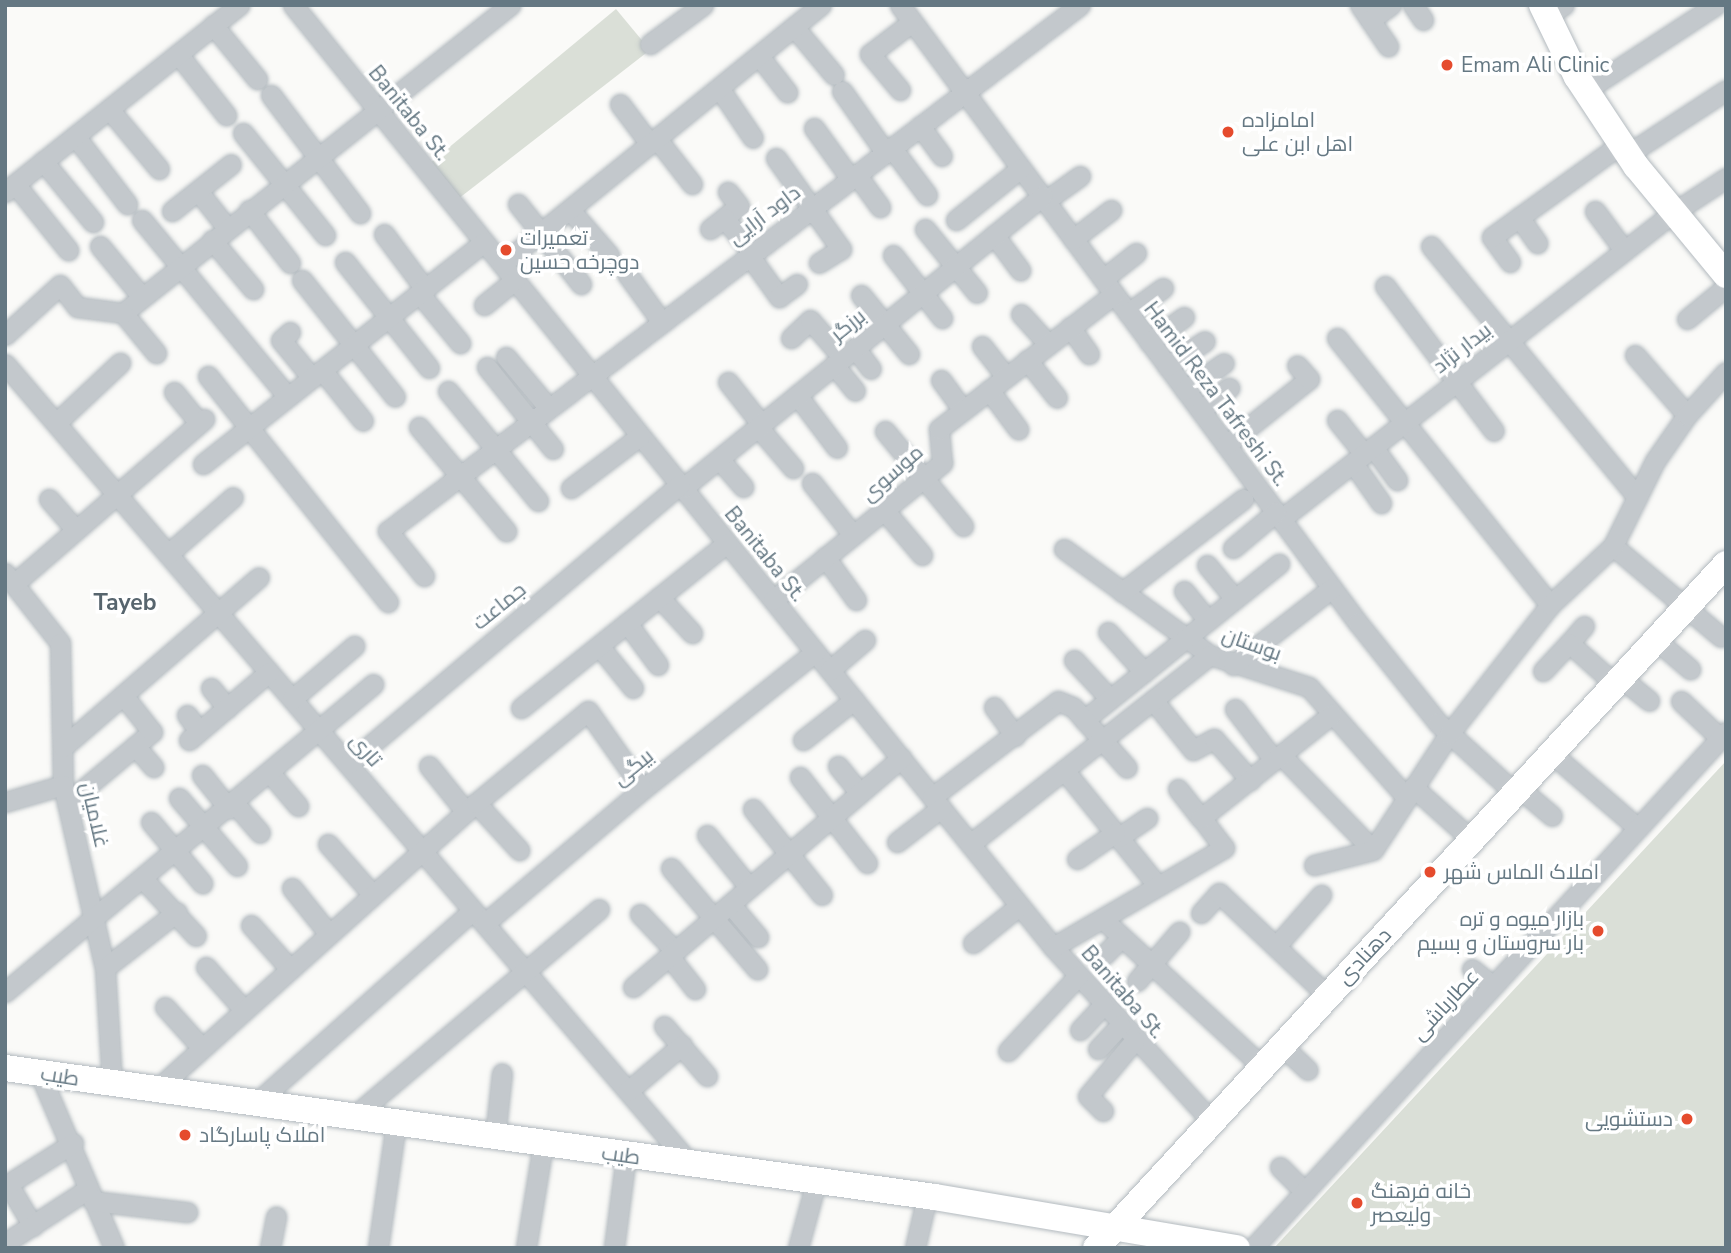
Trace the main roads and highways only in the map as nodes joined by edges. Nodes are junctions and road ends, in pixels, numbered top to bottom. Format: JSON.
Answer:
{"nodes":[{"id":1,"x":1551,"y":9,"type":"edge"},
{"id":2,"x":1726,"y":275,"type":"edge"},
{"id":3,"x":1726,"y":564,"type":"edge"},
{"id":4,"x":6,"y":1065,"type":"edge"},
{"id":5,"x":1117,"y":1225,"type":"junction"},
{"id":6,"x":1096,"y":1248,"type":"edge"},
{"id":7,"x":1237,"y":1248,"type":"edge"}],
"edges":[{"from":1,"to":2,"type":"main road"},
{"from":3,"to":5,"type":"main road","name":"دهنادی"},
{"from":4,"to":5,"type":"main road","name":"طیب"},
{"from":5,"to":6,"type":"main road","name":"دهنادی"},
{"from":5,"to":7,"type":"main road","name":"طیب"}]}
